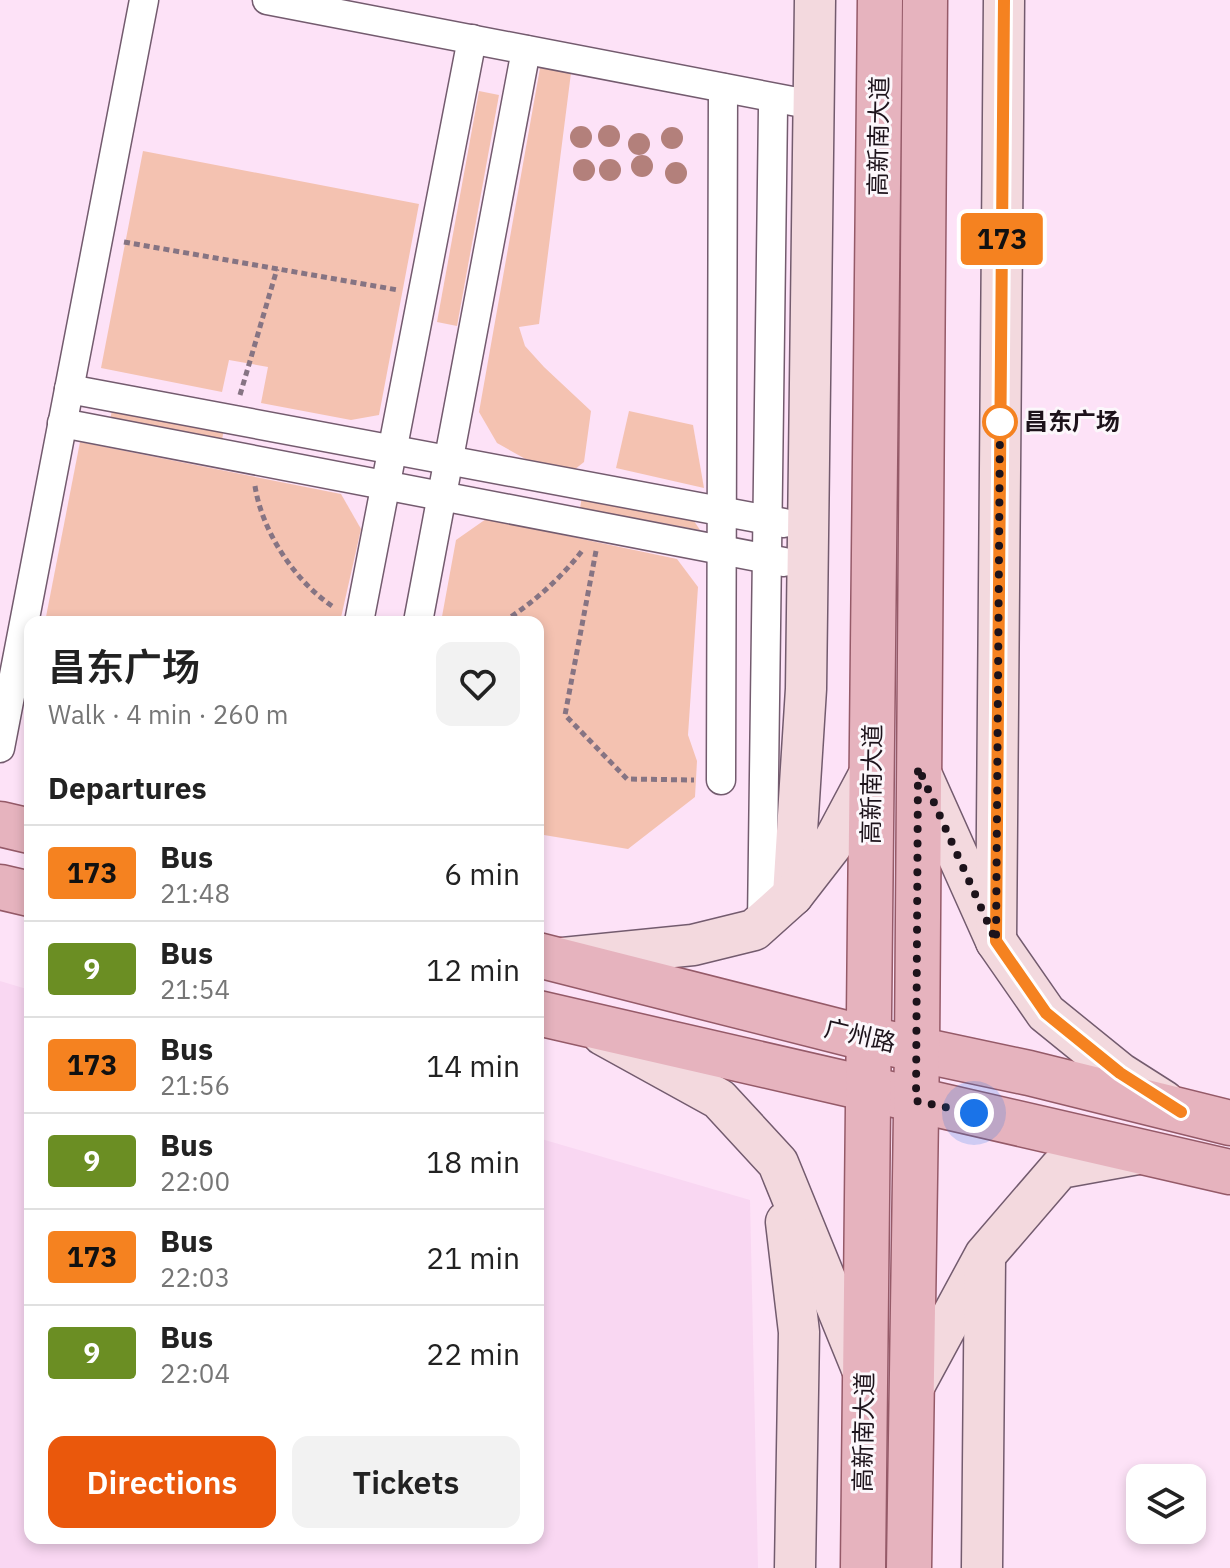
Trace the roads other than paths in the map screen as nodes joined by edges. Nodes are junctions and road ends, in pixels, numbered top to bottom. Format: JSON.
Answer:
{"nodes":[{"id":1,"x":144,"y":0,"type":"edge"},
{"id":2,"x":267,"y":0,"type":"edge"},
{"id":3,"x":815,"y":0,"type":"edge"},
{"id":4,"x":880,"y":0,"type":"edge"},
{"id":5,"x":925,"y":0,"type":"edge"},
{"id":6,"x":1004,"y":0,"type":"edge"},
{"id":7,"x":472,"y":39,"type":"junction"},
{"id":8,"x":526,"y":50,"type":"junction"},
{"id":9,"x":723,"y":88,"type":"junction"},
{"id":10,"x":813,"y":105,"type":"junction"},
{"id":11,"x":773,"y":108,"type":"dead end"},
{"id":12,"x":69,"y":389,"type":"junction"},
{"id":13,"x":62,"y":423,"type":"junction"},
{"id":14,"x":393,"y":450,"type":"junction"},
{"id":15,"x":449,"y":460,"type":"junction"},
{"id":16,"x":386,"y":485,"type":"junction"},
{"id":17,"x":442,"y":496,"type":"junction"},
{"id":18,"x":722,"y":511,"type":"junction"},
{"id":19,"x":767,"y":519,"type":"junction"},
{"id":20,"x":808,"y":527,"type":"junction"},
{"id":21,"x":722,"y":550,"type":"junction"},
{"id":22,"x":767,"y":559,"type":"junction"},
{"id":23,"x":808,"y":567,"type":"junction"},
{"id":24,"x":25,"y":616,"type":"edge"},
{"id":25,"x":352,"y":616,"type":"edge"},
{"id":26,"x":419,"y":616,"type":"edge"},
{"id":27,"x":24,"y":622,"type":"edge"},
{"id":28,"x":0,"y":748,"type":"edge"},
{"id":29,"x":918,"y":767,"type":"junction"},
{"id":30,"x":872,"y":769,"type":"junction"},
{"id":31,"x":721,"y":780,"type":"road end"},
{"id":32,"x":0,"y":824,"type":"edge"},
{"id":33,"x":24,"y":830,"type":"edge"},
{"id":34,"x":0,"y":887,"type":"edge"},
{"id":35,"x":24,"y":893,"type":"edge"},
{"id":36,"x":793,"y":895,"type":"junction"},
{"id":37,"x":762,"y":923,"type":"junction"},
{"id":38,"x":996,"y":941,"type":"junction"},
{"id":39,"x":546,"y":957,"type":"edge"},
{"id":40,"x":544,"y":1014,"type":"edge"},
{"id":41,"x":582,"y":1023,"type":"junction"},
{"id":42,"x":869,"y":1039,"type":"junction"},
{"id":43,"x":917,"y":1049,"type":"junction"},
{"id":44,"x":869,"y":1090,"type":"junction"},
{"id":45,"x":916,"y":1101,"type":"junction"},
{"id":46,"x":1181,"y":1112,"type":"junction"},
{"id":47,"x":1230,"y":1123,"type":"edge"},
{"id":48,"x":1145,"y":1152,"type":"junction"},
{"id":49,"x":778,"y":1163,"type":"junction"},
{"id":50,"x":1230,"y":1172,"type":"edge"},
{"id":51,"x":985,"y":1255,"type":"junction"},
{"id":52,"x":865,"y":1376,"type":"junction"},
{"id":53,"x":912,"y":1390,"type":"junction"},
{"id":54,"x":795,"y":1568,"type":"edge"},
{"id":55,"x":863,"y":1568,"type":"edge"},
{"id":56,"x":909,"y":1568,"type":"edge"},
{"id":57,"x":982,"y":1568,"type":"edge"}],
"edges":[{"from":1,"to":12,"type":"street"},
{"from":2,"to":7,"type":"street"},
{"from":3,"to":10,"type":"main road"},
{"from":4,"to":30,"type":"main road","name":"高新南大道"},
{"from":5,"to":29,"type":"main road","name":"高新南大道"},
{"from":6,"to":38,"type":"main road"},
{"from":7,"to":8,"type":"street"},
{"from":7,"to":14,"type":"street"},
{"from":8,"to":9,"type":"street"},
{"from":8,"to":15,"type":"street"},
{"from":9,"to":10,"type":"street"},
{"from":9,"to":18,"type":"street"},
{"from":10,"to":20,"type":"main road"},
{"from":11,"to":19,"type":"street"},
{"from":12,"to":13,"type":"street"},
{"from":12,"to":14,"type":"street"},
{"from":13,"to":16,"type":"street"},
{"from":13,"to":24,"type":"street"},
{"from":14,"to":15,"type":"street"},
{"from":14,"to":16,"type":"street"},
{"from":15,"to":17,"type":"street"},
{"from":15,"to":18,"type":"street"},
{"from":16,"to":17,"type":"street"},
{"from":16,"to":25,"type":"street"},
{"from":17,"to":21,"type":"street"},
{"from":17,"to":26,"type":"street"},
{"from":18,"to":19,"type":"street"},
{"from":18,"to":21,"type":"street"},
{"from":19,"to":20,"type":"street"},
{"from":19,"to":22,"type":"street"},
{"from":20,"to":23,"type":"main road"},
{"from":21,"to":22,"type":"street"},
{"from":21,"to":31,"type":"street"},
{"from":22,"to":23,"type":"street"},
{"from":22,"to":37,"type":"street"},
{"from":23,"to":36,"type":"main road"},
{"from":27,"to":28,"type":"street"},
{"from":29,"to":38,"type":"main road"},
{"from":29,"to":43,"type":"main road","name":"高新南大道"},
{"from":30,"to":36,"type":"main road"},
{"from":30,"to":42,"type":"main road","name":"高新南大道"},
{"from":32,"to":33,"type":"main road"},
{"from":34,"to":35,"type":"main road"},
{"from":36,"to":37,"type":"main road"},
{"from":37,"to":39,"type":"main road"},
{"from":38,"to":46,"type":"main road"},
{"from":39,"to":42,"type":"main road","name":"广州路"},
{"from":40,"to":41,"type":"main road","name":"广州路"},
{"from":41,"to":44,"type":"main road","name":"广州路"},
{"from":41,"to":49,"type":"main road"},
{"from":42,"to":43,"type":"main road","name":"广州路"},
{"from":42,"to":44,"type":"main road","name":"高新南大道"},
{"from":43,"to":45,"type":"main road","name":"高新南大道"},
{"from":43,"to":46,"type":"main road","name":"广州路"},
{"from":44,"to":45,"type":"main road","name":"广州路"},
{"from":44,"to":52,"type":"main road","name":"高新南大道"},
{"from":45,"to":48,"type":"main road","name":"广州路"},
{"from":45,"to":53,"type":"main road","name":"高新南大道"},
{"from":46,"to":47,"type":"main road","name":"广州路"},
{"from":48,"to":50,"type":"main road","name":"广州路"},
{"from":48,"to":51,"type":"main road"},
{"from":49,"to":52,"type":"main road"},
{"from":49,"to":54,"type":"main road"},
{"from":51,"to":53,"type":"main road"},
{"from":51,"to":57,"type":"main road"},
{"from":52,"to":55,"type":"main road","name":"高新南大道"},
{"from":53,"to":56,"type":"main road","name":"高新南大道"}]}
